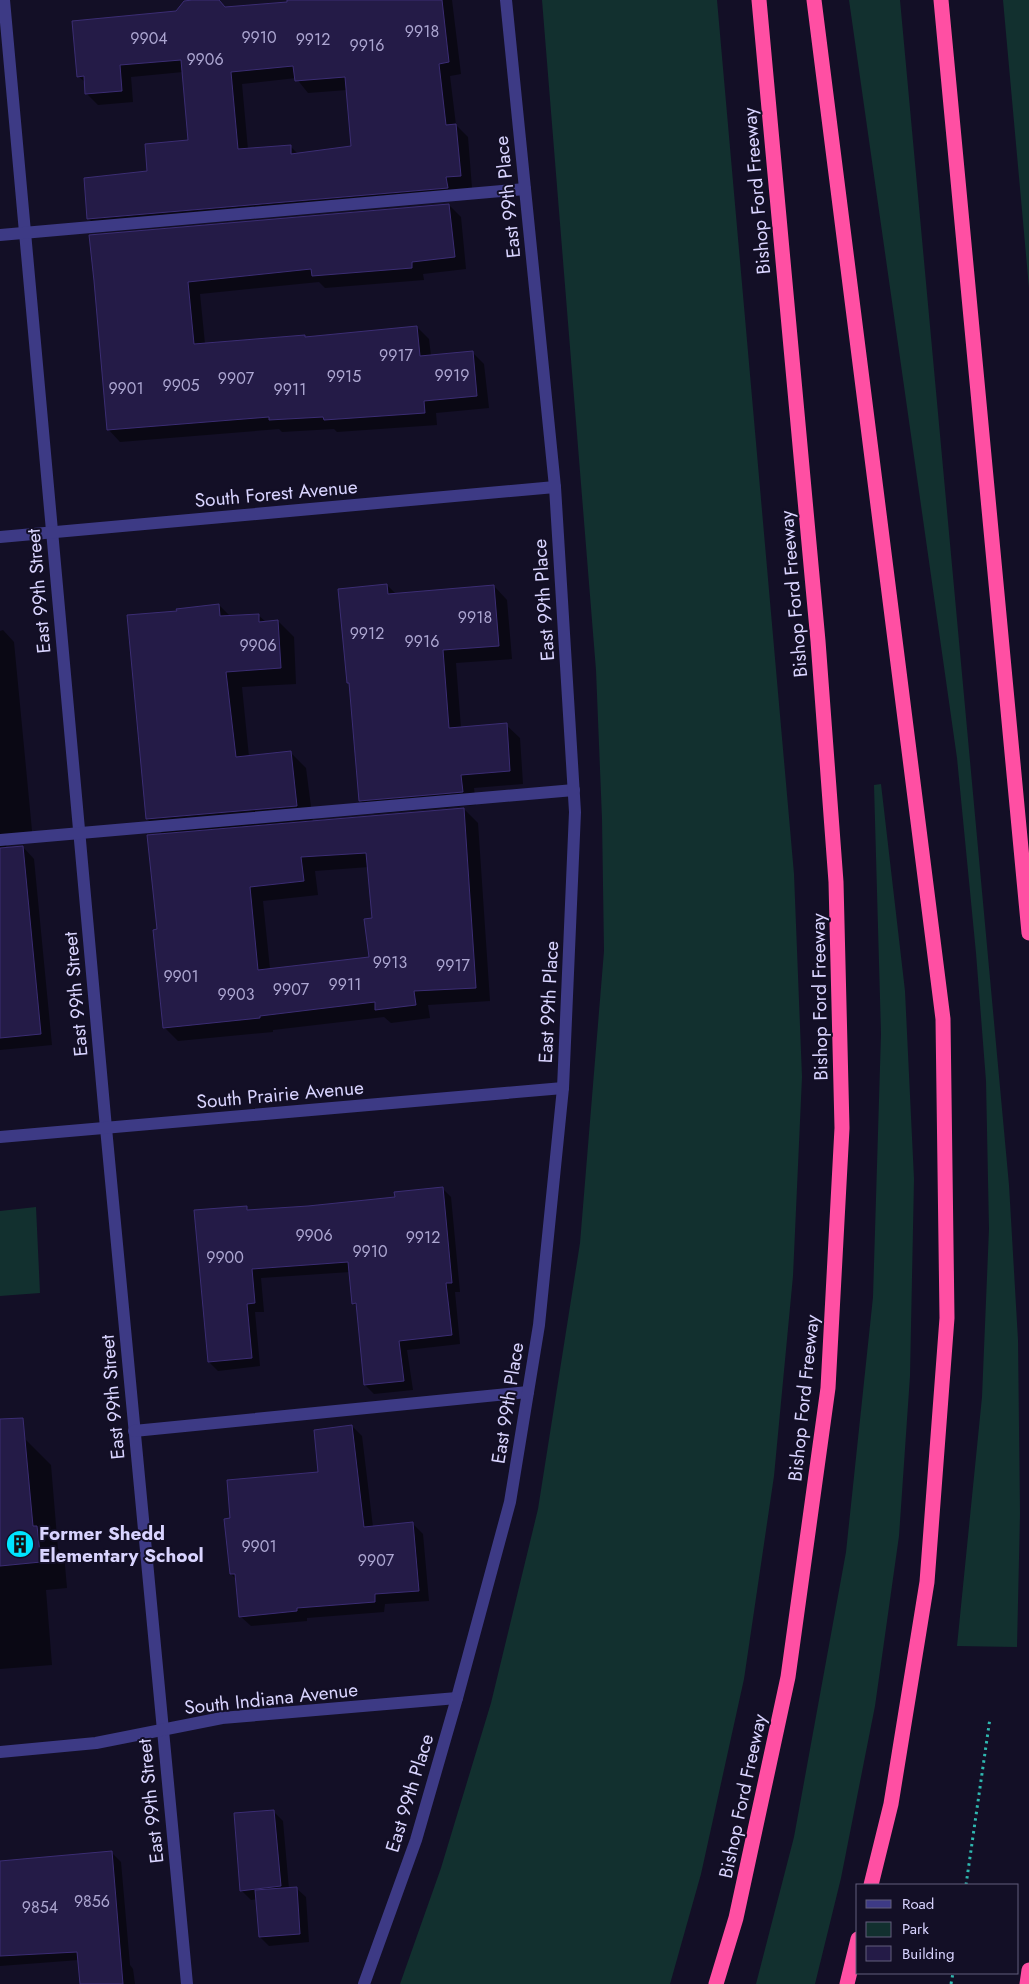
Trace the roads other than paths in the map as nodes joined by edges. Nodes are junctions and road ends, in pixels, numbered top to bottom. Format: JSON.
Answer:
{"nodes":[{"id":1,"x":4,"y":0,"type":"edge"},
{"id":2,"x":506,"y":0,"type":"edge"},
{"id":3,"x":760,"y":0,"type":"edge"},
{"id":4,"x":814,"y":0,"type":"edge"},
{"id":5,"x":941,"y":0,"type":"edge"},
{"id":6,"x":525,"y":189,"type":"junction"},
{"id":7,"x":24,"y":233,"type":"junction"},
{"id":8,"x":0,"y":236,"type":"edge"},
{"id":9,"x":555,"y":487,"type":"junction"},
{"id":10,"x":51,"y":532,"type":"junction"},
{"id":11,"x":0,"y":537,"type":"edge"},
{"id":12,"x":574,"y":790,"type":"junction"},
{"id":13,"x":79,"y":833,"type":"junction"},
{"id":14,"x":0,"y":840,"type":"edge"},
{"id":15,"x":1029,"y":933,"type":"edge"},
{"id":16,"x":563,"y":1088,"type":"junction"},
{"id":17,"x":106,"y":1128,"type":"junction"},
{"id":18,"x":0,"y":1137,"type":"edge"},
{"id":19,"x":528,"y":1392,"type":"junction"},
{"id":20,"x":134,"y":1431,"type":"junction"},
{"id":21,"x":457,"y":1698,"type":"junction"},
{"id":22,"x":162,"y":1729,"type":"junction"},
{"id":23,"x":0,"y":1752,"type":"edge"},
{"id":24,"x":871,"y":1884,"type":"edge"},
{"id":25,"x":856,"y":1947,"type":"edge"},
{"id":26,"x":1029,"y":1970,"type":"edge"},
{"id":27,"x":187,"y":1984,"type":"edge"},
{"id":28,"x":364,"y":1984,"type":"edge"},
{"id":29,"x":716,"y":1984,"type":"edge"},
{"id":30,"x":847,"y":1984,"type":"edge"},
{"id":31,"x":1027,"y":1984,"type":"edge"}],
"edges":[{"from":1,"to":7,"type":"street","name":"East 99th Street"},
{"from":2,"to":6,"type":"street","name":"East 99th Place"},
{"from":3,"to":29,"type":"highway","name":"Bishop Ford Freeway"},
{"from":4,"to":24,"type":"highway"},
{"from":5,"to":15,"type":"highway"},
{"from":6,"to":7,"type":"street"},
{"from":6,"to":9,"type":"street","name":"East 99th Place"},
{"from":7,"to":8,"type":"street"},
{"from":7,"to":10,"type":"street","name":"East 99th Street"},
{"from":9,"to":10,"type":"street","name":"South Forest Avenue"},
{"from":9,"to":12,"type":"street","name":"East 99th Place"},
{"from":10,"to":11,"type":"street","name":"South Forest Avenue"},
{"from":10,"to":13,"type":"street","name":"East 99th Street"},
{"from":12,"to":13,"type":"street"},
{"from":12,"to":16,"type":"street","name":"East 99th Place"},
{"from":13,"to":14,"type":"street"},
{"from":13,"to":17,"type":"street","name":"East 99th Street"},
{"from":16,"to":17,"type":"street","name":"South Prairie Avenue"},
{"from":16,"to":19,"type":"street","name":"East 99th Place"},
{"from":17,"to":18,"type":"street","name":"South Prairie Avenue"},
{"from":17,"to":20,"type":"street","name":"East 99th Street"},
{"from":19,"to":20,"type":"street"},
{"from":19,"to":21,"type":"street","name":"East 99th Place"},
{"from":20,"to":22,"type":"street","name":"East 99th Street"},
{"from":21,"to":22,"type":"street","name":"South Indiana Avenue"},
{"from":21,"to":28,"type":"street","name":"East 99th Place"},
{"from":22,"to":23,"type":"street","name":"South Indiana Avenue"},
{"from":22,"to":27,"type":"street","name":"East 99th Street"},
{"from":25,"to":30,"type":"highway"},
{"from":26,"to":31,"type":"highway"}]}
